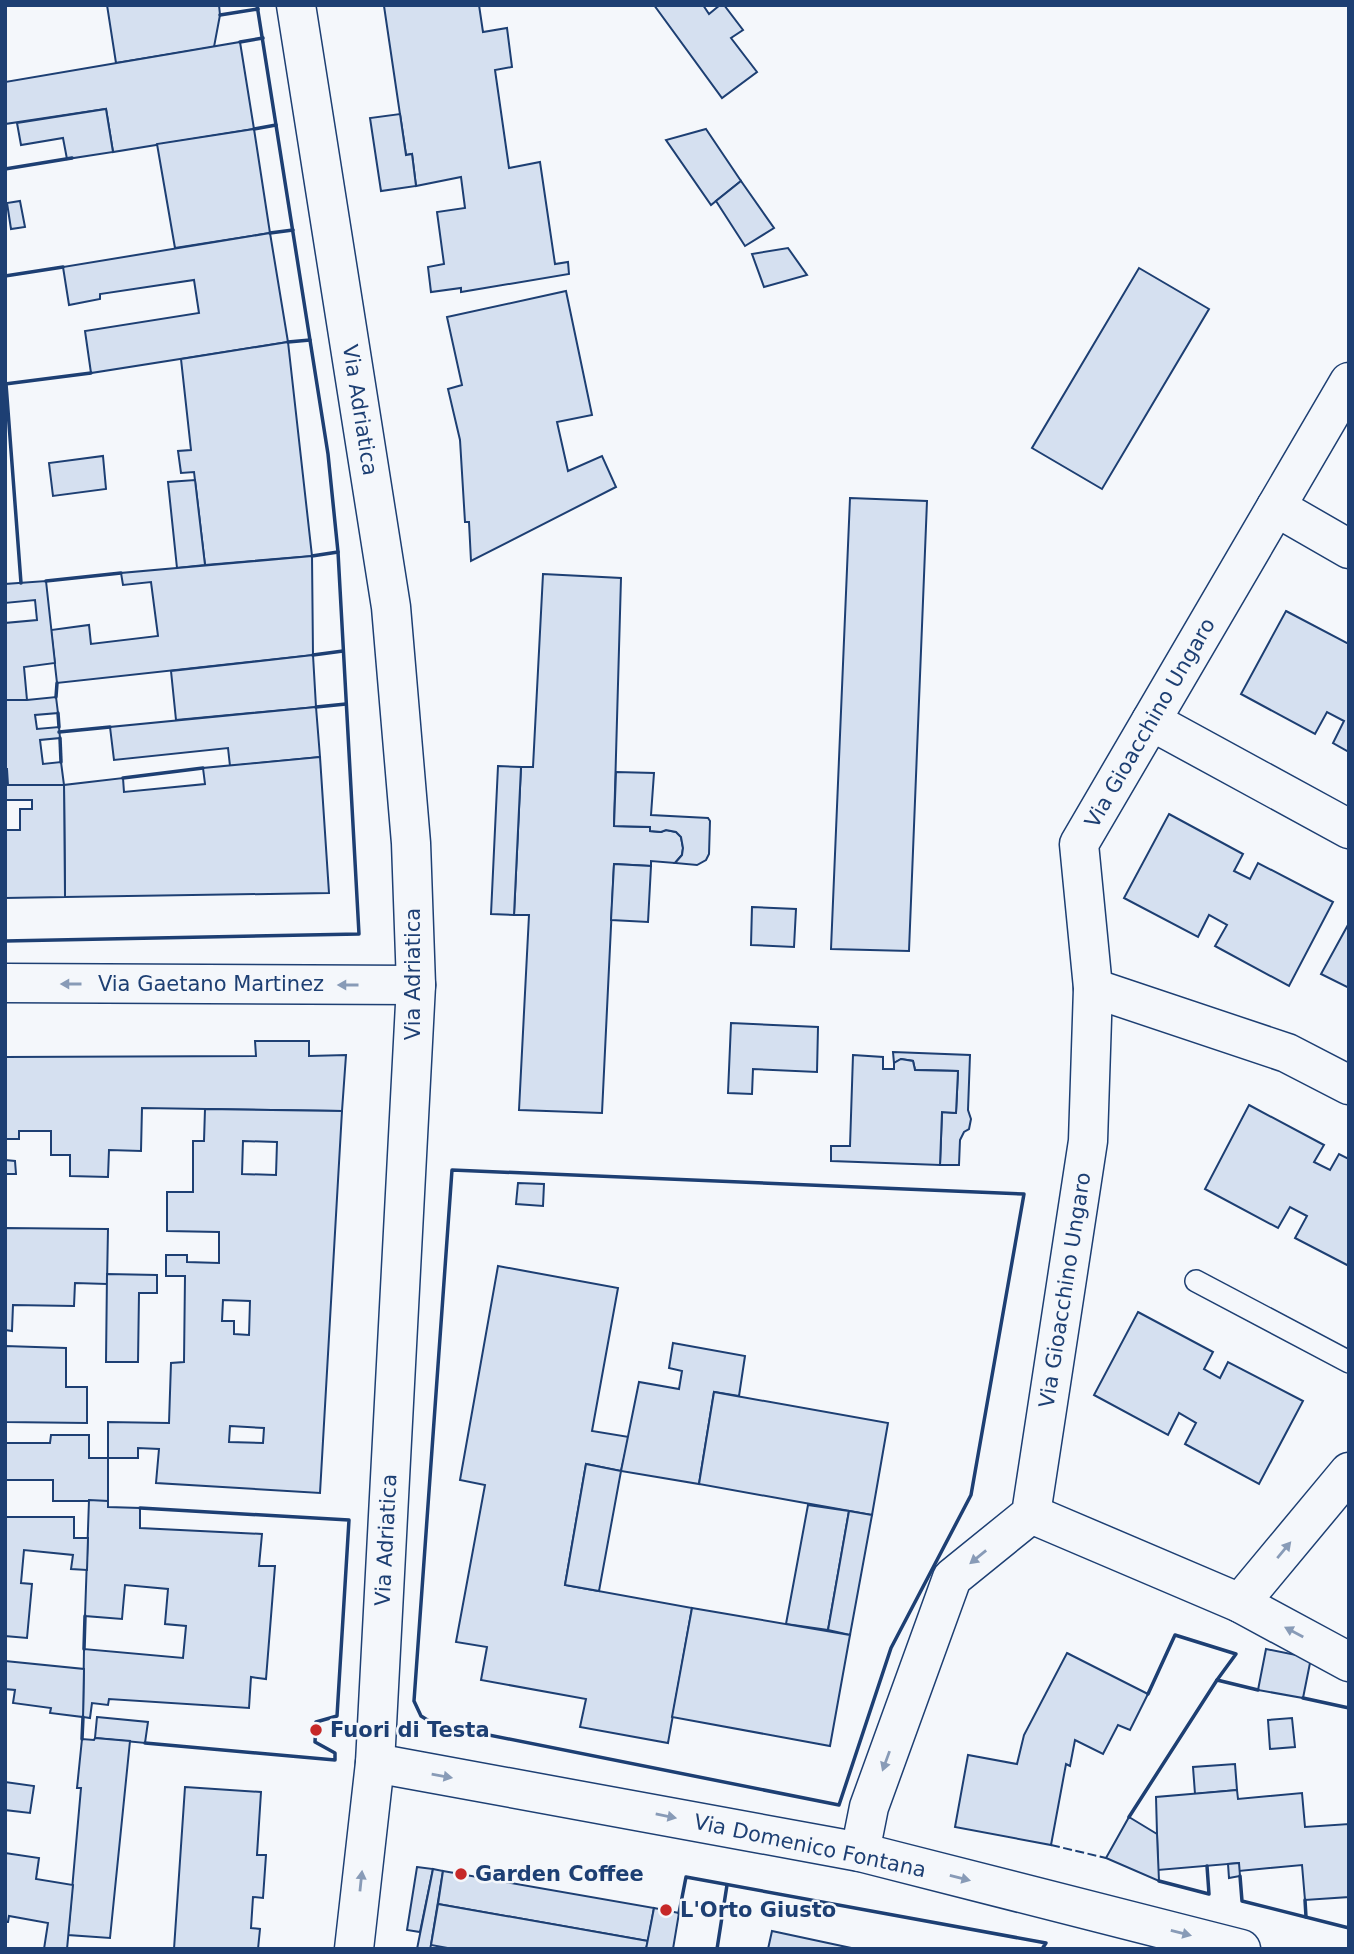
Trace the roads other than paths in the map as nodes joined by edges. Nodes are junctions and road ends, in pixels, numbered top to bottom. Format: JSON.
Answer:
{"nodes":[{"id":1,"x":296,"y":5,"type":"edge"},
{"id":2,"x":1349,"y":382,"type":"edge"},
{"id":3,"x":1276,"y":507,"type":"junction"},
{"id":4,"x":1349,"y":549,"type":"edge"},
{"id":5,"x":1151,"y":721,"type":"junction"},
{"id":6,"x":1349,"y":829,"type":"edge"},
{"id":7,"x":5,"y":983,"type":"edge"},
{"id":8,"x":416,"y":985,"type":"junction"},
{"id":9,"x":1093,"y":988,"type":"junction"},
{"id":10,"x":1349,"y":1086,"type":"edge"},
{"id":11,"x":1196,"y":1281,"type":"dead end"},
{"id":12,"x":1349,"y":1362,"type":"edge"},
{"id":13,"x":1349,"y":1472,"type":"edge"},
{"id":14,"x":1031,"y":1514,"type":"junction"},
{"id":15,"x":1240,"y":1603,"type":"junction"},
{"id":16,"x":1349,"y":1662,"type":"edge"},
{"id":17,"x":374,"y":1763,"type":"junction"},
{"id":18,"x":860,"y":1852,"type":"junction"},
{"id":19,"x":354,"y":1949,"type":"edge"},
{"id":20,"x":1241,"y":1949,"type":"edge"}],
"edges":[{"from":1,"to":8,"type":"street","name":"Via Adriatica"},
{"from":2,"to":3,"type":"street","name":"Via Gioacchino Ungaro"},
{"from":3,"to":4,"type":"street"},
{"from":3,"to":5,"type":"street","name":"Via Gioacchino Ungaro"},
{"from":5,"to":6,"type":"street"},
{"from":5,"to":9,"type":"street","name":"Via Gioacchino Ungaro"},
{"from":8,"to":7,"type":"street","name":"Via Gaetano Martinez","one_way":true},
{"from":8,"to":17,"type":"street","name":"Via Adriatica"},
{"from":9,"to":10,"type":"street"},
{"from":9,"to":14,"type":"street","name":"Via Gioacchino Ungaro"},
{"from":11,"to":12,"type":"lane"},
{"from":15,"to":13,"type":"street","one_way":true},
{"from":14,"to":15,"type":"street"},
{"from":14,"to":18,"type":"street","one_way":true},
{"from":16,"to":15,"type":"street","one_way":true},
{"from":17,"to":18,"type":"street","name":"Via Domenico Fontana","one_way":true},
{"from":19,"to":17,"type":"street","name":"Via Adriatica","one_way":true},
{"from":18,"to":20,"type":"street","name":"Via Domenico Fontana","one_way":true}]}
